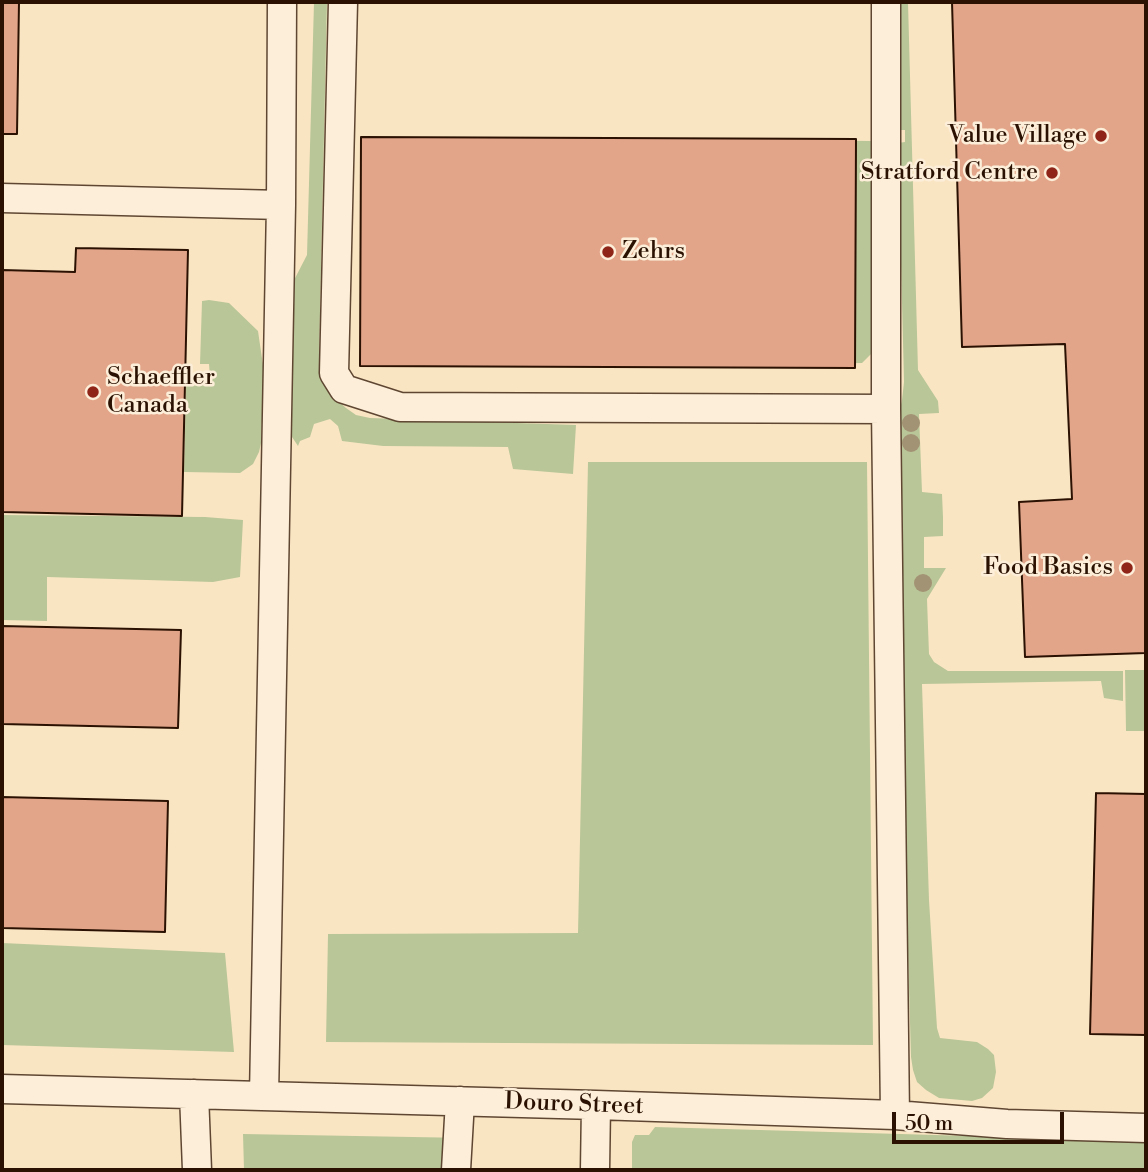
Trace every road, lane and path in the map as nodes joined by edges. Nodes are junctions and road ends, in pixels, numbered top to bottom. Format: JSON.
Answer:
{"nodes":[{"id":1,"x":282,"y":2,"type":"edge"},
{"id":2,"x":343,"y":2,"type":"edge"},
{"id":3,"x":886,"y":2,"type":"edge"},
{"id":4,"x":2,"y":198,"type":"edge"},
{"id":5,"x":281,"y":205,"type":"junction"},
{"id":6,"x":886,"y":409,"type":"junction"},
{"id":7,"x":2,"y":1089,"type":"edge"},
{"id":8,"x":194,"y":1094,"type":"junction"},
{"id":9,"x":264,"y":1097,"type":"junction"},
{"id":10,"x":460,"y":1101,"type":"junction"},
{"id":11,"x":596,"y":1105,"type":"junction"},
{"id":12,"x":895,"y":1115,"type":"junction"},
{"id":13,"x":1146,"y":1128,"type":"edge"},
{"id":14,"x":197,"y":1170,"type":"edge"},
{"id":15,"x":456,"y":1170,"type":"edge"},
{"id":16,"x":595,"y":1170,"type":"edge"}],
"edges":[{"from":1,"to":5,"type":"street"},
{"from":2,"to":6,"type":"street"},
{"from":3,"to":6,"type":"street"},
{"from":4,"to":5,"type":"street"},
{"from":5,"to":9,"type":"street"},
{"from":6,"to":12,"type":"street"},
{"from":7,"to":8,"type":"street","name":"Douro Street"},
{"from":8,"to":9,"type":"street","name":"Douro Street"},
{"from":8,"to":14,"type":"street"},
{"from":9,"to":10,"type":"street","name":"Douro Street"},
{"from":10,"to":11,"type":"street","name":"Douro Street"},
{"from":10,"to":15,"type":"street"},
{"from":11,"to":12,"type":"street","name":"Douro Street"},
{"from":11,"to":16,"type":"street"},
{"from":12,"to":13,"type":"street","name":"Douro Street"}]}
